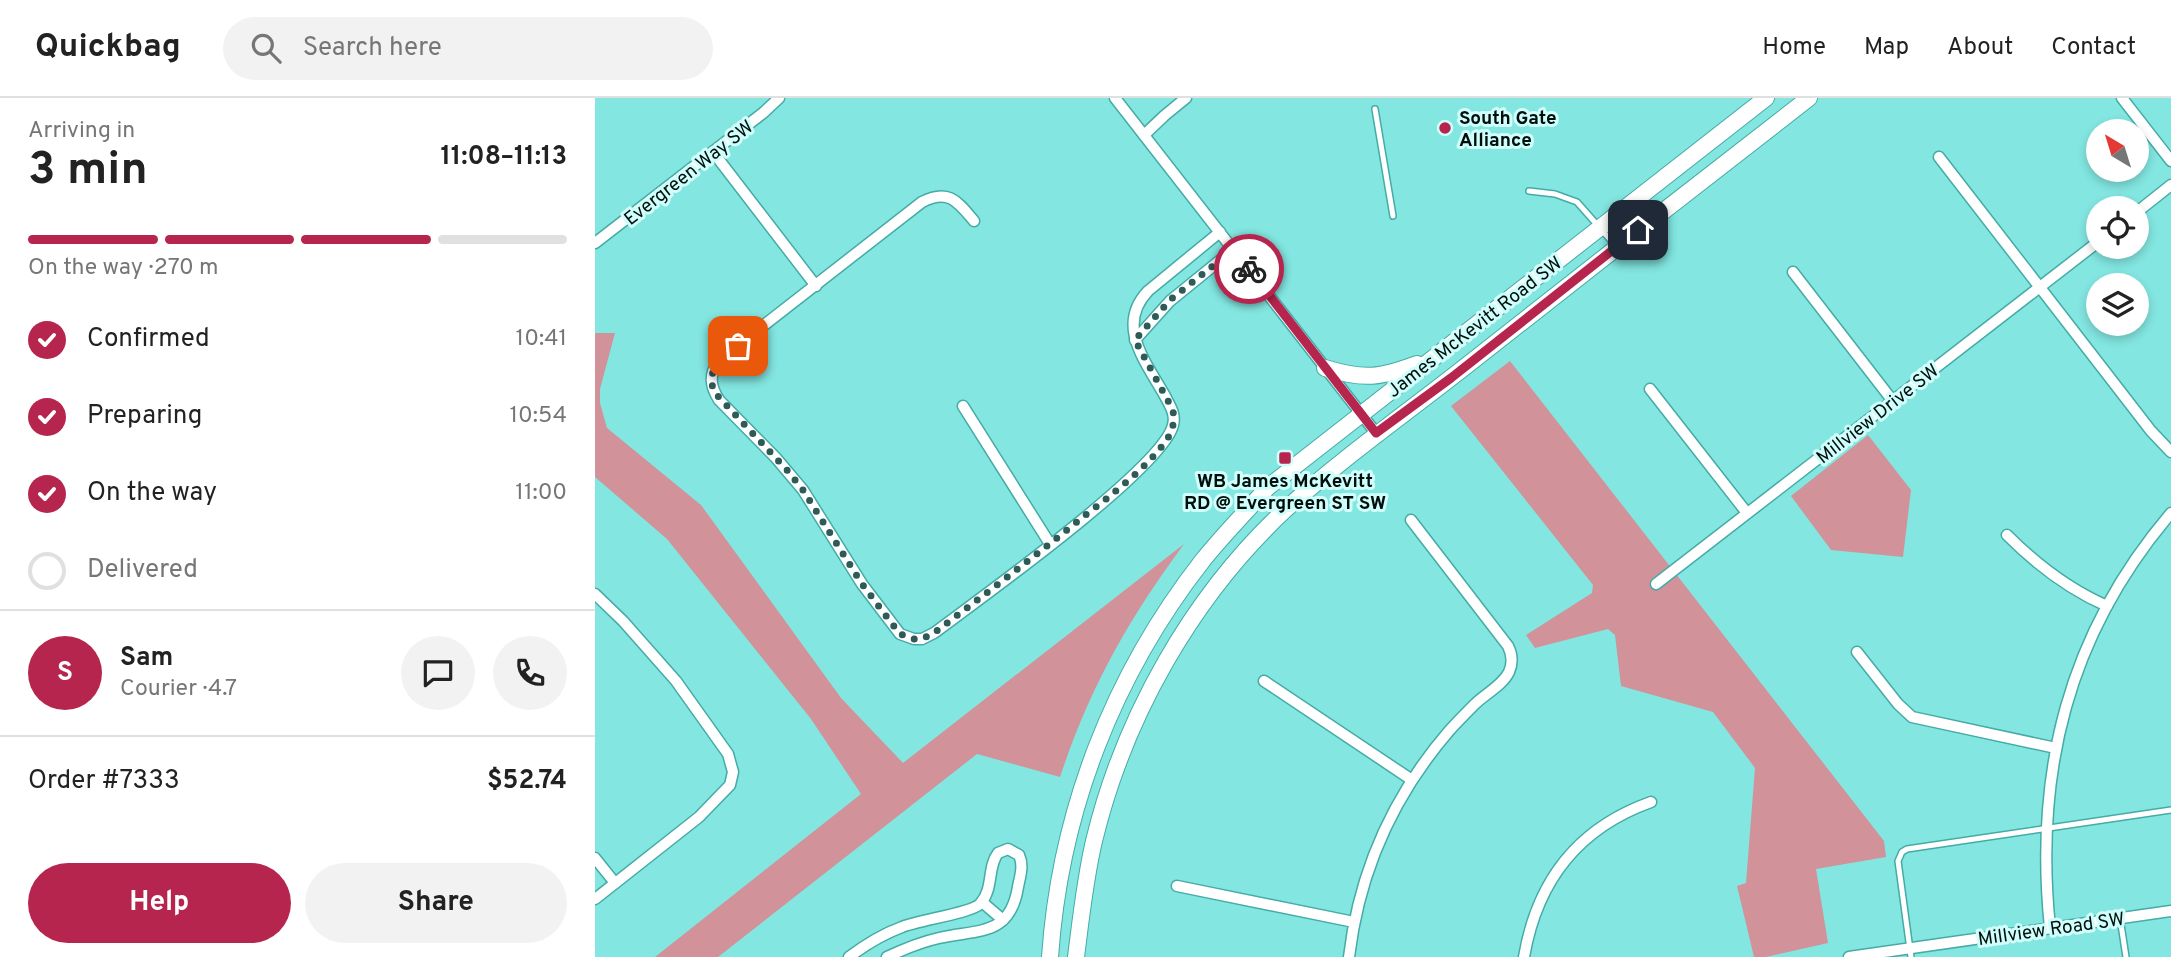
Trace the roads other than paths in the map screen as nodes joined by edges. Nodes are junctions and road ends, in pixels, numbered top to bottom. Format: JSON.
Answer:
{"nodes":[{"id":1,"x":779,"y":98,"type":"edge"},
{"id":2,"x":1115,"y":98,"type":"edge"},
{"id":3,"x":1187,"y":98,"type":"edge"},
{"id":4,"x":1766,"y":98,"type":"edge"},
{"id":5,"x":1809,"y":98,"type":"edge"},
{"id":6,"x":2122,"y":98,"type":"edge"},
{"id":7,"x":1375,"y":109,"type":"dead end"},
{"id":8,"x":1144,"y":135,"type":"junction"},
{"id":9,"x":713,"y":152,"type":"junction"},
{"id":10,"x":1939,"y":157,"type":"dead end"},
{"id":11,"x":2171,"y":160,"type":"edge"},
{"id":12,"x":2171,"y":185,"type":"edge"},
{"id":13,"x":1529,"y":191,"type":"dead end"},
{"id":14,"x":2149,"y":202,"type":"edge"},
{"id":15,"x":1393,"y":216,"type":"dead end"},
{"id":16,"x":974,"y":221,"type":"dead end"},
{"id":17,"x":1601,"y":228,"type":"junction"},
{"id":18,"x":1220,"y":232,"type":"junction"},
{"id":19,"x":595,"y":243,"type":"edge"},
{"id":20,"x":1617,"y":247,"type":"junction"},
{"id":21,"x":1234,"y":249,"type":"junction"},
{"id":22,"x":2086,"y":251,"type":"edge"},
{"id":23,"x":1793,"y":272,"type":"dead end"},
{"id":24,"x":815,"y":285,"type":"junction"},
{"id":25,"x":2041,"y":287,"type":"junction"},
{"id":26,"x":1135,"y":340,"type":"junction"},
{"id":27,"x":1433,"y":358,"type":"junction"},
{"id":28,"x":1325,"y":368,"type":"junction"},
{"id":29,"x":1650,"y":389,"type":"dead end"},
{"id":30,"x":1892,"y":400,"type":"junction"},
{"id":31,"x":964,"y":406,"type":"dead end"},
{"id":32,"x":1361,"y":414,"type":"junction"},
{"id":33,"x":1376,"y":433,"type":"junction"},
{"id":34,"x":2171,"y":453,"type":"edge"},
{"id":35,"x":1747,"y":513,"type":"junction"},
{"id":36,"x":2171,"y":513,"type":"edge"},
{"id":37,"x":1412,"y":520,"type":"dead end"},
{"id":38,"x":2007,"y":535,"type":"dead end"},
{"id":39,"x":1050,"y":544,"type":"junction"},
{"id":40,"x":1656,"y":584,"type":"dead end"},
{"id":41,"x":595,"y":594,"type":"edge"},
{"id":42,"x":2107,"y":606,"type":"junction"},
{"id":43,"x":1857,"y":652,"type":"dead end"},
{"id":44,"x":1264,"y":681,"type":"dead end"},
{"id":45,"x":2056,"y":748,"type":"junction"},
{"id":46,"x":1412,"y":780,"type":"junction"},
{"id":47,"x":1651,"y":802,"type":"dead end"},
{"id":48,"x":2171,"y":810,"type":"edge"},
{"id":49,"x":2046,"y":828,"type":"junction"},
{"id":50,"x":595,"y":858,"type":"edge"},
{"id":51,"x":615,"y":883,"type":"junction"},
{"id":52,"x":1177,"y":886,"type":"dead end"},
{"id":53,"x":595,"y":899,"type":"edge"},
{"id":54,"x":982,"y":902,"type":"junction"},
{"id":55,"x":2171,"y":911,"type":"edge"},
{"id":56,"x":2120,"y":918,"type":"junction"},
{"id":57,"x":1003,"y":920,"type":"junction"},
{"id":58,"x":1355,"y":922,"type":"junction"},
{"id":59,"x":2050,"y":928,"type":"junction"},
{"id":60,"x":1910,"y":952,"type":"edge"},
{"id":61,"x":849,"y":957,"type":"edge"},
{"id":62,"x":887,"y":957,"type":"edge"},
{"id":63,"x":1050,"y":957,"type":"edge"},
{"id":64,"x":1076,"y":957,"type":"edge"},
{"id":65,"x":1349,"y":957,"type":"edge"},
{"id":66,"x":1524,"y":957,"type":"edge"},
{"id":67,"x":1849,"y":957,"type":"edge"},
{"id":68,"x":2126,"y":957,"type":"edge"}],
"edges":[{"from":1,"to":9,"type":"street","name":"Evergreen Way SW"},
{"from":2,"to":8,"type":"street"},
{"from":3,"to":8,"type":"street"},
{"from":4,"to":17,"type":"main road","name":"James McKevitt Road SW"},
{"from":5,"to":20,"type":"main road","name":"James McKevitt Road SW"},
{"from":6,"to":11,"type":"street"},
{"from":7,"to":15,"type":"lane"},
{"from":8,"to":18,"type":"street"},
{"from":9,"to":19,"type":"street","name":"Evergreen Way SW"},
{"from":9,"to":24,"type":"street"},
{"from":10,"to":25,"type":"street"},
{"from":12,"to":14,"type":"street"},
{"from":13,"to":17,"type":"lane"},
{"from":16,"to":24,"type":"street"},
{"from":17,"to":20,"type":"lane"},
{"from":17,"to":27,"type":"main road","name":"James McKevitt Road SW"},
{"from":18,"to":21,"type":"street"},
{"from":18,"to":26,"type":"street"},
{"from":20,"to":33,"type":"main road","name":"James McKevitt Road SW"},
{"from":21,"to":26,"type":"street"},
{"from":21,"to":28,"type":"street"},
{"from":22,"to":25,"type":"street","name":"Millview Drive SW"},
{"from":23,"to":30,"type":"street"},
{"from":24,"to":39,"type":"street"},
{"from":25,"to":30,"type":"street","name":"Millview Drive SW"},
{"from":25,"to":34,"type":"street"},
{"from":26,"to":39,"type":"street"},
{"from":27,"to":28,"type":"main road"},
{"from":27,"to":32,"type":"main road","name":"James McKevitt Road SW"},
{"from":28,"to":32,"type":"street"},
{"from":29,"to":35,"type":"street"},
{"from":30,"to":35,"type":"street","name":"Millview Drive SW"},
{"from":31,"to":39,"type":"street"},
{"from":32,"to":33,"type":"street"},
{"from":32,"to":63,"type":"main road","name":"James McKevitt Road SW"},
{"from":33,"to":64,"type":"main road","name":"James McKevitt Road SW"},
{"from":35,"to":40,"type":"street","name":"Millview Drive SW"},
{"from":36,"to":42,"type":"street"},
{"from":37,"to":46,"type":"street"},
{"from":38,"to":42,"type":"street"},
{"from":41,"to":51,"type":"street"},
{"from":42,"to":45,"type":"street"},
{"from":43,"to":45,"type":"street"},
{"from":44,"to":46,"type":"street"},
{"from":45,"to":49,"type":"street"},
{"from":46,"to":58,"type":"street"},
{"from":47,"to":66,"type":"street"},
{"from":48,"to":49,"type":"lane"},
{"from":49,"to":59,"type":"street"},
{"from":49,"to":60,"type":"lane"},
{"from":50,"to":51,"type":"street"},
{"from":51,"to":53,"type":"street"},
{"from":52,"to":58,"type":"street"},
{"from":54,"to":57,"type":"street"},
{"from":54,"to":57,"type":"street"},
{"from":54,"to":61,"type":"street"},
{"from":55,"to":56,"type":"street","name":"Millview Road SW"},
{"from":56,"to":59,"type":"street","name":"Millview Road SW"},
{"from":56,"to":68,"type":"lane"},
{"from":57,"to":62,"type":"street"},
{"from":58,"to":65,"type":"street"},
{"from":59,"to":60,"type":"street","name":"Millview Road SW"},
{"from":60,"to":67,"type":"street","name":"Millview Road SW"}]}
